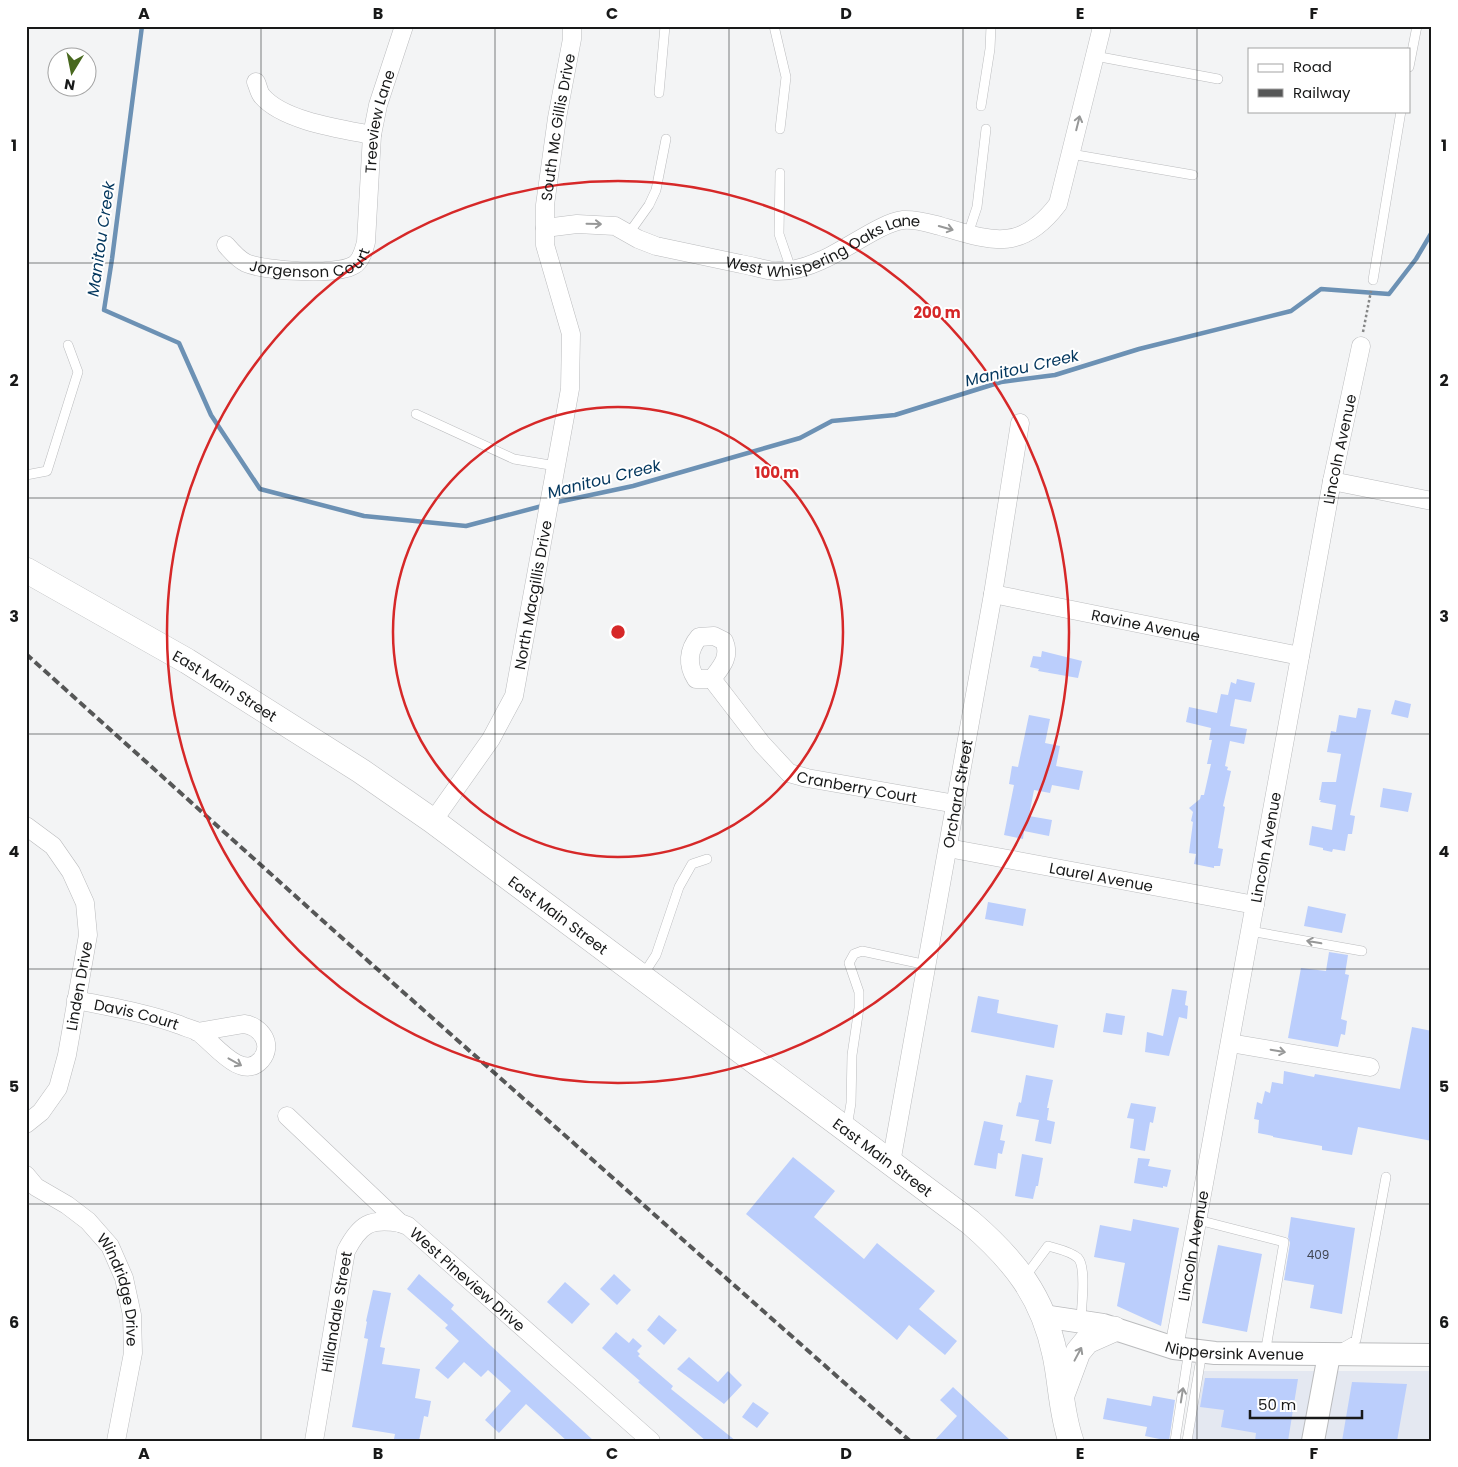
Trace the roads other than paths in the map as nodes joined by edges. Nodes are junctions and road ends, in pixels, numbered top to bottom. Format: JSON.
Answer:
{"nodes":[{"id":1,"x":404,"y":26,"type":"edge"},
{"id":2,"x":572,"y":26,"type":"edge"},
{"id":3,"x":665,"y":26,"type":"edge"},
{"id":4,"x":774,"y":26,"type":"edge"},
{"id":5,"x":991,"y":26,"type":"edge"},
{"id":6,"x":1101,"y":26,"type":"edge"},
{"id":7,"x":1417,"y":26,"type":"edge"},
{"id":8,"x":1094,"y":58,"type":"junction"},
{"id":9,"x":1410,"y":62,"type":"edge"},
{"id":10,"x":1218,"y":79,"type":"dead end"},
{"id":11,"x":256,"y":82,"type":"dead end"},
{"id":12,"x":659,"y":93,"type":"dead end"},
{"id":13,"x":980,"y":106,"type":"dead end"},
{"id":14,"x":1401,"y":112,"type":"edge"},
{"id":15,"x":780,"y":129,"type":"dead end"},
{"id":16,"x":986,"y":129,"type":"dead end"},
{"id":17,"x":372,"y":135,"type":"junction"},
{"id":18,"x":666,"y":139,"type":"dead end"},
{"id":19,"x":1069,"y":162,"type":"junction"},
{"id":20,"x":780,"y":173,"type":"dead end"},
{"id":21,"x":1193,"y":175,"type":"dead end"},
{"id":22,"x":368,"y":219,"type":"joint"},
{"id":23,"x":545,"y":228,"type":"junction"},
{"id":24,"x":629,"y":232,"type":"junction"},
{"id":25,"x":968,"y":234,"type":"junction"},
{"id":26,"x":226,"y":245,"type":"dead end"},
{"id":27,"x":791,"y":269,"type":"junction"},
{"id":28,"x":1373,"y":280,"type":"road end"},
{"id":29,"x":68,"y":345,"type":"dead end"},
{"id":30,"x":1361,"y":346,"type":"road end"},
{"id":31,"x":416,"y":414,"type":"dead end"},
{"id":32,"x":1020,"y":423,"type":"dead end"},
{"id":33,"x":556,"y":466,"type":"junction"},
{"id":34,"x":26,"y":475,"type":"edge"},
{"id":35,"x":1332,"y":481,"type":"junction"},
{"id":36,"x":1432,"y":501,"type":"edge"},
{"id":37,"x":26,"y":570,"type":"edge"},
{"id":38,"x":993,"y":594,"type":"junction"},
{"id":39,"x":1300,"y":656,"type":"junction"},
{"id":40,"x":712,"y":679,"type":"dead end"},
{"id":41,"x":956,"y":804,"type":"junction"},
{"id":42,"x":433,"y":821,"type":"junction"},
{"id":43,"x":26,"y":826,"type":"edge"},
{"id":44,"x":948,"y":848,"type":"junction"},
{"id":45,"x":707,"y":859,"type":"dead end"},
{"id":46,"x":1255,"y":905,"type":"junction"},
{"id":47,"x":1250,"y":931,"type":"junction"},
{"id":48,"x":1362,"y":951,"type":"dead end"},
{"id":49,"x":927,"y":965,"type":"junction"},
{"id":50,"x":642,"y":977,"type":"junction"},
{"id":51,"x":76,"y":1000,"type":"junction"},
{"id":52,"x":197,"y":1032,"type":"dead end"},
{"id":53,"x":1230,"y":1042,"type":"junction"},
{"id":54,"x":1370,"y":1067,"type":"dead end"},
{"id":55,"x":287,"y":1116,"type":"dead end"},
{"id":56,"x":26,"y":1124,"type":"edge"},
{"id":57,"x":846,"y":1130,"type":"junction"},
{"id":58,"x":891,"y":1163,"type":"junction"},
{"id":59,"x":26,"y":1175,"type":"edge"},
{"id":60,"x":1386,"y":1177,"type":"dead end"},
{"id":61,"x":1198,"y":1220,"type":"junction"},
{"id":62,"x":400,"y":1223,"type":"junction"},
{"id":63,"x":1024,"y":1278,"type":"junction"},
{"id":64,"x":1043,"y":1316,"type":"junction"},
{"id":65,"x":1081,"y":1321,"type":"junction"},
{"id":66,"x":1114,"y":1329,"type":"junction"},
{"id":67,"x":1189,"y":1350,"type":"junction"},
{"id":68,"x":1265,"y":1354,"type":"junction"},
{"id":69,"x":1432,"y":1355,"type":"edge"},
{"id":70,"x":1329,"y":1356,"type":"junction"},
{"id":71,"x":1061,"y":1397,"type":"junction"},
{"id":72,"x":116,"y":1441,"type":"edge"},
{"id":73,"x":314,"y":1441,"type":"edge"},
{"id":74,"x":651,"y":1441,"type":"edge"},
{"id":75,"x":1071,"y":1441,"type":"edge"},
{"id":76,"x":1174,"y":1441,"type":"edge"},
{"id":77,"x":1187,"y":1441,"type":"edge"},
{"id":78,"x":1313,"y":1441,"type":"edge"}],
"edges":[{"from":1,"to":17,"type":"street","name":"Treeview Lane"},
{"from":2,"to":23,"type":"street","name":"South Mc Gillis Drive"},
{"from":3,"to":12,"type":"lane"},
{"from":4,"to":15,"type":"lane"},
{"from":5,"to":13,"type":"lane"},
{"from":6,"to":8,"type":"street","name":"West Whispering Oaks Lane"},
{"from":7,"to":9,"type":"lane"},
{"from":8,"to":10,"type":"lane"},
{"from":19,"to":8,"type":"street","name":"West Whispering Oaks Lane","one_way":true},
{"from":11,"to":17,"type":"street"},
{"from":14,"to":28,"type":"lane"},
{"from":16,"to":25,"type":"lane"},
{"from":17,"to":22,"type":"street","name":"Treeview Lane"},
{"from":18,"to":24,"type":"lane"},
{"from":19,"to":21,"type":"lane"},
{"from":19,"to":25,"type":"street","name":"West Whispering Oaks Lane"},
{"from":20,"to":27,"type":"lane"},
{"from":22,"to":26,"type":"street","name":"Jorgenson Court"},
{"from":23,"to":24,"type":"street","name":"West Whispering Oaks Lane","one_way":true},
{"from":23,"to":33,"type":"street","name":"North Macgillis Drive"},
{"from":24,"to":27,"type":"street","name":"West Whispering Oaks Lane"},
{"from":27,"to":25,"type":"street","name":"West Whispering Oaks Lane","one_way":true},
{"from":29,"to":34,"type":"lane"},
{"from":30,"to":35,"type":"street","name":"Lincoln Avenue"},
{"from":31,"to":33,"type":"lane"},
{"from":32,"to":38,"type":"street","name":"Orchard Street"},
{"from":33,"to":42,"type":"street","name":"North Macgillis Drive"},
{"from":35,"to":36,"type":"street"},
{"from":35,"to":39,"type":"street","name":"Lincoln Avenue"},
{"from":37,"to":42,"type":"main road","name":"East Main Street"},
{"from":38,"to":39,"type":"street","name":"Ravine Avenue"},
{"from":38,"to":41,"type":"street","name":"Orchard Street"},
{"from":39,"to":46,"type":"street","name":"Lincoln Avenue"},
{"from":40,"to":41,"type":"street","name":"Cranberry Court"},
{"from":41,"to":44,"type":"street","name":"Orchard Street"},
{"from":42,"to":50,"type":"main road","name":"East Main Street"},
{"from":43,"to":51,"type":"street","name":"Linden Drive"},
{"from":44,"to":46,"type":"street","name":"Laurel Avenue"},
{"from":44,"to":49,"type":"street","name":"Orchard Street"},
{"from":45,"to":50,"type":"lane"},
{"from":46,"to":47,"type":"street","name":"Lincoln Avenue"},
{"from":48,"to":47,"type":"lane","one_way":true},
{"from":47,"to":53,"type":"street","name":"Lincoln Avenue"},
{"from":49,"to":57,"type":"lane"},
{"from":49,"to":58,"type":"street","name":"Orchard Street"},
{"from":50,"to":57,"type":"main road","name":"East Main Street"},
{"from":51,"to":52,"type":"street","name":"Davis Court"},
{"from":51,"to":56,"type":"street","name":"Linden Drive"},
{"from":53,"to":54,"type":"street","one_way":true},
{"from":53,"to":61,"type":"street","name":"Lincoln Avenue"},
{"from":55,"to":62,"type":"street","name":"West Pineview Drive"},
{"from":57,"to":58,"type":"main road","name":"East Main Street"},
{"from":58,"to":63,"type":"main road","name":"East Main Street"},
{"from":59,"to":72,"type":"street","name":"Windridge Drive"},
{"from":60,"to":70,"type":"lane"},
{"from":61,"to":67,"type":"street","name":"Lincoln Avenue"},
{"from":61,"to":68,"type":"lane"},
{"from":62,"to":73,"type":"street","name":"Hillandale Street"},
{"from":62,"to":74,"type":"street","name":"West Pineview Drive"},
{"from":63,"to":64,"type":"main road","name":"East Main Street"},
{"from":63,"to":65,"type":"lane"},
{"from":64,"to":65,"type":"street","name":"Nippersink Avenue"},
{"from":64,"to":71,"type":"main road","name":"East Main Street"},
{"from":65,"to":66,"type":"street","name":"Nippersink Avenue"},
{"from":66,"to":67,"type":"street","name":"Nippersink Avenue"},
{"from":71,"to":66,"type":"main road","one_way":true},
{"from":67,"to":68,"type":"street","name":"Nippersink Avenue"},
{"from":76,"to":67,"type":"lane","one_way":true},
{"from":67,"to":77,"type":"lane"},
{"from":68,"to":70,"type":"street","name":"Nippersink Avenue"},
{"from":69,"to":70,"type":"street","name":"Nippersink Avenue"},
{"from":70,"to":78,"type":"street"},
{"from":71,"to":75,"type":"main road","name":"East Main Street"}]}
